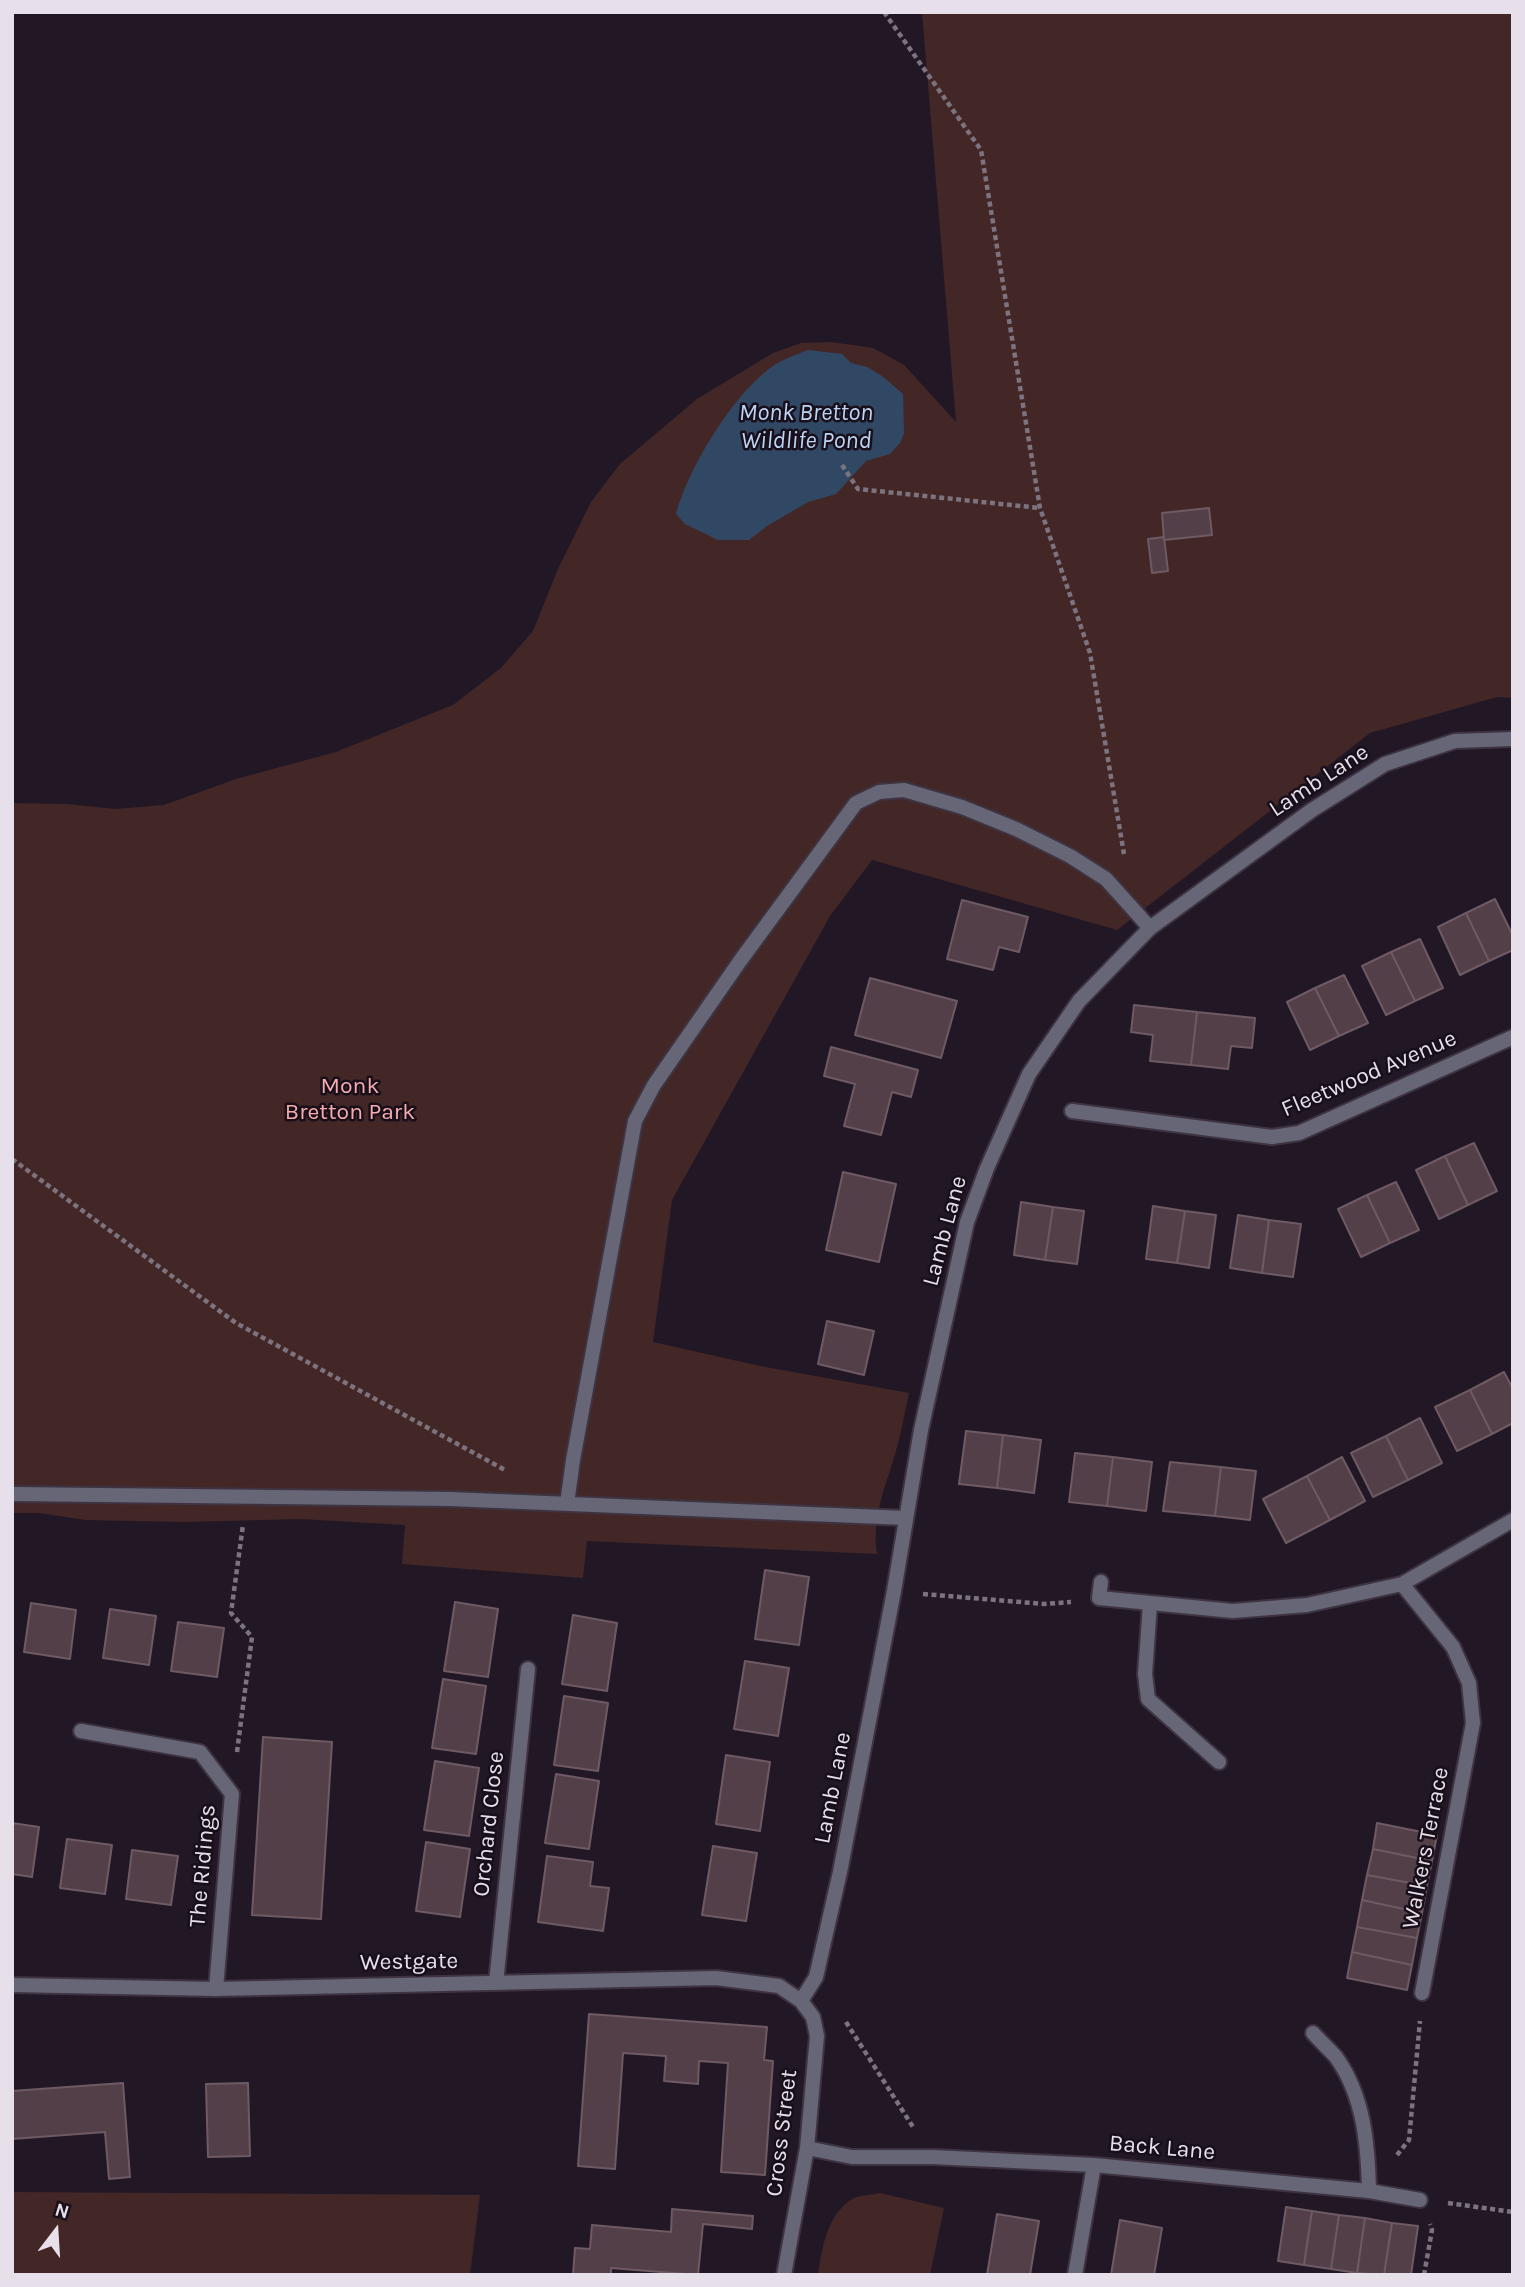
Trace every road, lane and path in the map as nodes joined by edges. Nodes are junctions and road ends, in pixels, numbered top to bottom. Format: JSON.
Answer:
{"nodes":[{"id":1,"x":884,"y":12,"type":"edge"},
{"id":2,"x":842,"y":466,"type":"dead end"},
{"id":3,"x":1041,"y":508,"type":"junction"},
{"id":4,"x":1513,"y":739,"type":"edge"},
{"id":5,"x":1135,"y":910,"type":"junction"},
{"id":6,"x":1150,"y":928,"type":"junction"},
{"id":7,"x":1513,"y":1037,"type":"edge"},
{"id":8,"x":1072,"y":1111,"type":"dead end"},
{"id":9,"x":12,"y":1159,"type":"edge"},
{"id":10,"x":506,"y":1470,"type":"dead end"},
{"id":11,"x":12,"y":1494,"type":"edge"},
{"id":12,"x":247,"y":1497,"type":"junction"},
{"id":13,"x":567,"y":1504,"type":"junction"},
{"id":14,"x":906,"y":1518,"type":"junction"},
{"id":15,"x":1513,"y":1520,"type":"edge"},
{"id":16,"x":1101,"y":1582,"type":"dead end"},
{"id":17,"x":1402,"y":1584,"type":"junction"},
{"id":18,"x":894,"y":1591,"type":"junction"},
{"id":19,"x":1099,"y":1598,"type":"junction"},
{"id":20,"x":1150,"y":1604,"type":"junction"},
{"id":21,"x":528,"y":1670,"type":"dead end"},
{"id":22,"x":80,"y":1731,"type":"dead end"},
{"id":23,"x":1219,"y":1762,"type":"dead end"},
{"id":24,"x":232,"y":1794,"type":"junction"},
{"id":25,"x":496,"y":1983,"type":"junction"},
{"id":26,"x":12,"y":1985,"type":"edge"},
{"id":27,"x":216,"y":1989,"type":"junction"},
{"id":28,"x":1422,"y":1993,"type":"joint"},
{"id":29,"x":801,"y":2001,"type":"junction"},
{"id":30,"x":846,"y":2022,"type":"dead end"},
{"id":31,"x":1313,"y":2033,"type":"dead end"},
{"id":32,"x":1409,"y":2140,"type":"dead end"},
{"id":33,"x":807,"y":2148,"type":"junction"},
{"id":34,"x":933,"y":2157,"type":"junction"},
{"id":35,"x":1094,"y":2165,"type":"junction"},
{"id":36,"x":1368,"y":2191,"type":"junction"},
{"id":37,"x":1420,"y":2200,"type":"junction"},
{"id":38,"x":1513,"y":2212,"type":"edge"},
{"id":39,"x":784,"y":2275,"type":"edge"},
{"id":40,"x":1075,"y":2275,"type":"edge"},
{"id":41,"x":1424,"y":2275,"type":"edge"}],
"edges":[{"from":1,"to":3,"type":"path"},
{"from":2,"to":3,"type":"path"},
{"from":3,"to":5,"type":"path"},
{"from":4,"to":6,"type":"street","name":"Lamb Lane"},
{"from":5,"to":6,"type":"street"},
{"from":5,"to":13,"type":"street"},
{"from":6,"to":14,"type":"street","name":"Lamb Lane"},
{"from":7,"to":8,"type":"street","name":"Fleetwood Avenue"},
{"from":9,"to":10,"type":"path"},
{"from":11,"to":12,"type":"street"},
{"from":12,"to":13,"type":"street"},
{"from":12,"to":24,"type":"path"},
{"from":13,"to":14,"type":"street"},
{"from":14,"to":18,"type":"street","name":"Lamb Lane"},
{"from":15,"to":17,"type":"street"},
{"from":16,"to":19,"type":"street"},
{"from":17,"to":20,"type":"street"},
{"from":17,"to":28,"type":"street","name":"Walkers Terrace"},
{"from":18,"to":19,"type":"path"},
{"from":18,"to":29,"type":"street","name":"Lamb Lane"},
{"from":19,"to":20,"type":"street"},
{"from":20,"to":23,"type":"street"},
{"from":21,"to":25,"type":"street","name":"Orchard Close"},
{"from":22,"to":24,"type":"street","name":"The Ridings"},
{"from":24,"to":27,"type":"street","name":"The Ridings"},
{"from":25,"to":27,"type":"street","name":"Westgate"},
{"from":25,"to":29,"type":"street","name":"Westgate"},
{"from":26,"to":27,"type":"street","name":"Westgate"},
{"from":28,"to":32,"type":"path"},
{"from":29,"to":33,"type":"street","name":"Cross Street"},
{"from":30,"to":34,"type":"path"},
{"from":31,"to":36,"type":"street"},
{"from":33,"to":34,"type":"street","name":"Back Lane"},
{"from":33,"to":39,"type":"street","name":"Cross Street"},
{"from":34,"to":35,"type":"street","name":"Back Lane"},
{"from":35,"to":36,"type":"street","name":"Back Lane"},
{"from":35,"to":40,"type":"street"},
{"from":36,"to":37,"type":"street","name":"Back Lane"},
{"from":37,"to":38,"type":"path"},
{"from":37,"to":41,"type":"path"}]}
